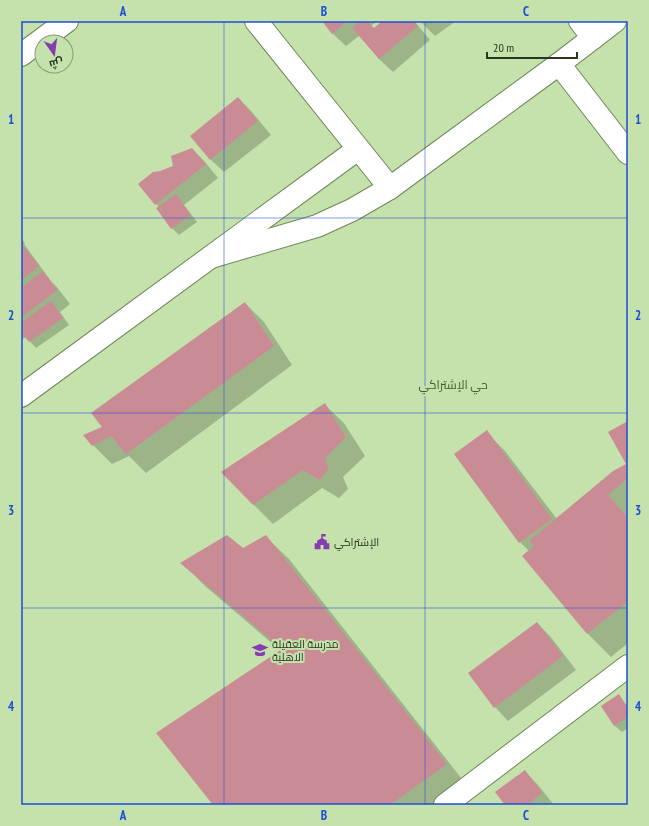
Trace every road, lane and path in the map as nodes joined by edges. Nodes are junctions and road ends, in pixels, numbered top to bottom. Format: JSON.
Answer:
{"nodes":[{"id":1,"x":67,"y":21,"type":"edge"},
{"id":2,"x":256,"y":21,"type":"edge"},
{"id":3,"x":615,"y":21,"type":"edge"},
{"id":4,"x":586,"y":29,"type":"edge"},
{"id":5,"x":21,"y":55,"type":"edge"},
{"id":6,"x":559,"y":64,"type":"junction"},
{"id":7,"x":358,"y":149,"type":"junction"},
{"id":8,"x":628,"y":153,"type":"edge"},
{"id":9,"x":390,"y":188,"type":"junction"},
{"id":10,"x":211,"y":257,"type":"junction"},
{"id":11,"x":21,"y":396,"type":"edge"},
{"id":12,"x":628,"y":666,"type":"edge"},
{"id":13,"x":445,"y":805,"type":"edge"}],
"edges":[{"from":1,"to":5,"type":"street"},
{"from":2,"to":7,"type":"street"},
{"from":3,"to":4,"type":"street"},
{"from":4,"to":6,"type":"street"},
{"from":6,"to":8,"type":"street"},
{"from":6,"to":9,"type":"street"},
{"from":7,"to":9,"type":"street"},
{"from":7,"to":10,"type":"street"},
{"from":9,"to":10,"type":"street"},
{"from":10,"to":11,"type":"street"},
{"from":12,"to":13,"type":"street"}]}
